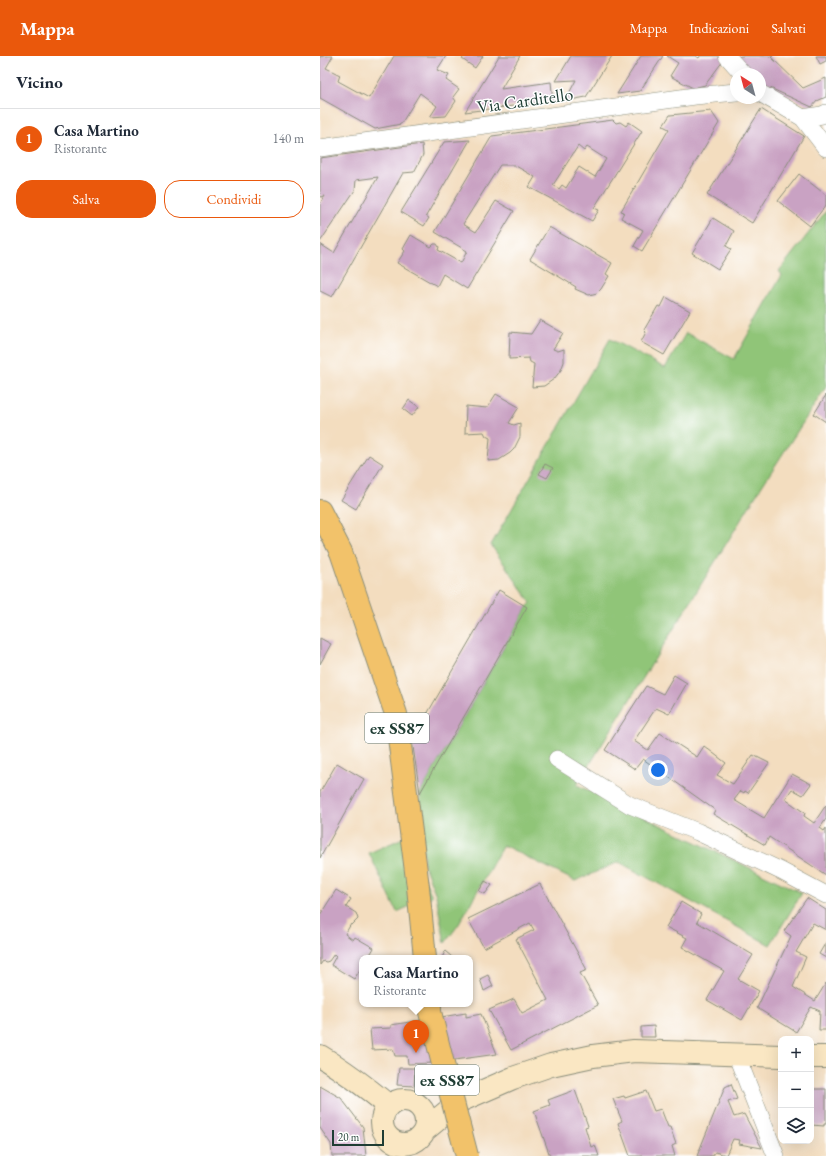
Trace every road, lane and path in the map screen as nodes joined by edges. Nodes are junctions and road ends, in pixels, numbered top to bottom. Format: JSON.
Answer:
{"nodes":[{"id":1,"x":727,"y":56,"type":"edge"},
{"id":2,"x":738,"y":68,"type":"edge"},
{"id":3,"x":730,"y":93,"type":"edge"},
{"id":4,"x":766,"y":96,"type":"edge"},
{"id":5,"x":826,"y":113,"type":"edge"},
{"id":6,"x":803,"y":118,"type":"junction"},
{"id":7,"x":320,"y":148,"type":"edge"},
{"id":8,"x":826,"y":148,"type":"edge"},
{"id":9,"x":320,"y":511,"type":"edge"},
{"id":10,"x":558,"y":759,"type":"dead end"},
{"id":11,"x":826,"y":895,"type":"edge"},
{"id":12,"x":425,"y":955,"type":"edge"},
{"id":13,"x":430,"y":1007,"type":"edge"},
{"id":14,"x":736,"y":1054,"type":"junction"},
{"id":15,"x":320,"y":1056,"type":"edge"},
{"id":16,"x":778,"y":1056,"type":"edge"},
{"id":17,"x":814,"y":1057,"type":"edge"},
{"id":18,"x":826,"y":1057,"type":"edge"},
{"id":19,"x":460,"y":1101,"type":"junction"},
{"id":20,"x":414,"y":1102,"type":"junction"},
{"id":21,"x":389,"y":1106,"type":"junction"},
{"id":22,"x":385,"y":1134,"type":"junction"},
{"id":23,"x":414,"y":1143,"type":"edge"},
{"id":24,"x":386,"y":1156,"type":"edge"},
{"id":25,"x":467,"y":1156,"type":"edge"},
{"id":26,"x":776,"y":1156,"type":"edge"}],
"edges":[{"from":1,"to":2,"type":"street"},
{"from":3,"to":7,"type":"street","name":"Via Carditello"},
{"from":4,"to":6,"type":"street"},
{"from":5,"to":6,"type":"street"},
{"from":6,"to":8,"type":"street"},
{"from":9,"to":12,"type":"highway","number":"ex SS87"},
{"from":10,"to":11,"type":"street"},
{"from":13,"to":25,"type":"highway","number":"ex SS87","bridge":true},
{"from":14,"to":16,"type":"street"},
{"from":14,"to":19,"type":"street"},
{"from":14,"to":26,"type":"street"},
{"from":15,"to":21,"type":"street"},
{"from":17,"to":18,"type":"street"},
{"from":19,"to":20,"type":"street"},
{"from":19,"to":23,"type":"street"},
{"from":20,"to":21,"type":"street"},
{"from":20,"to":23,"type":"street"},
{"from":21,"to":22,"type":"street"},
{"from":22,"to":23,"type":"street"},
{"from":22,"to":24,"type":"street"}]}
